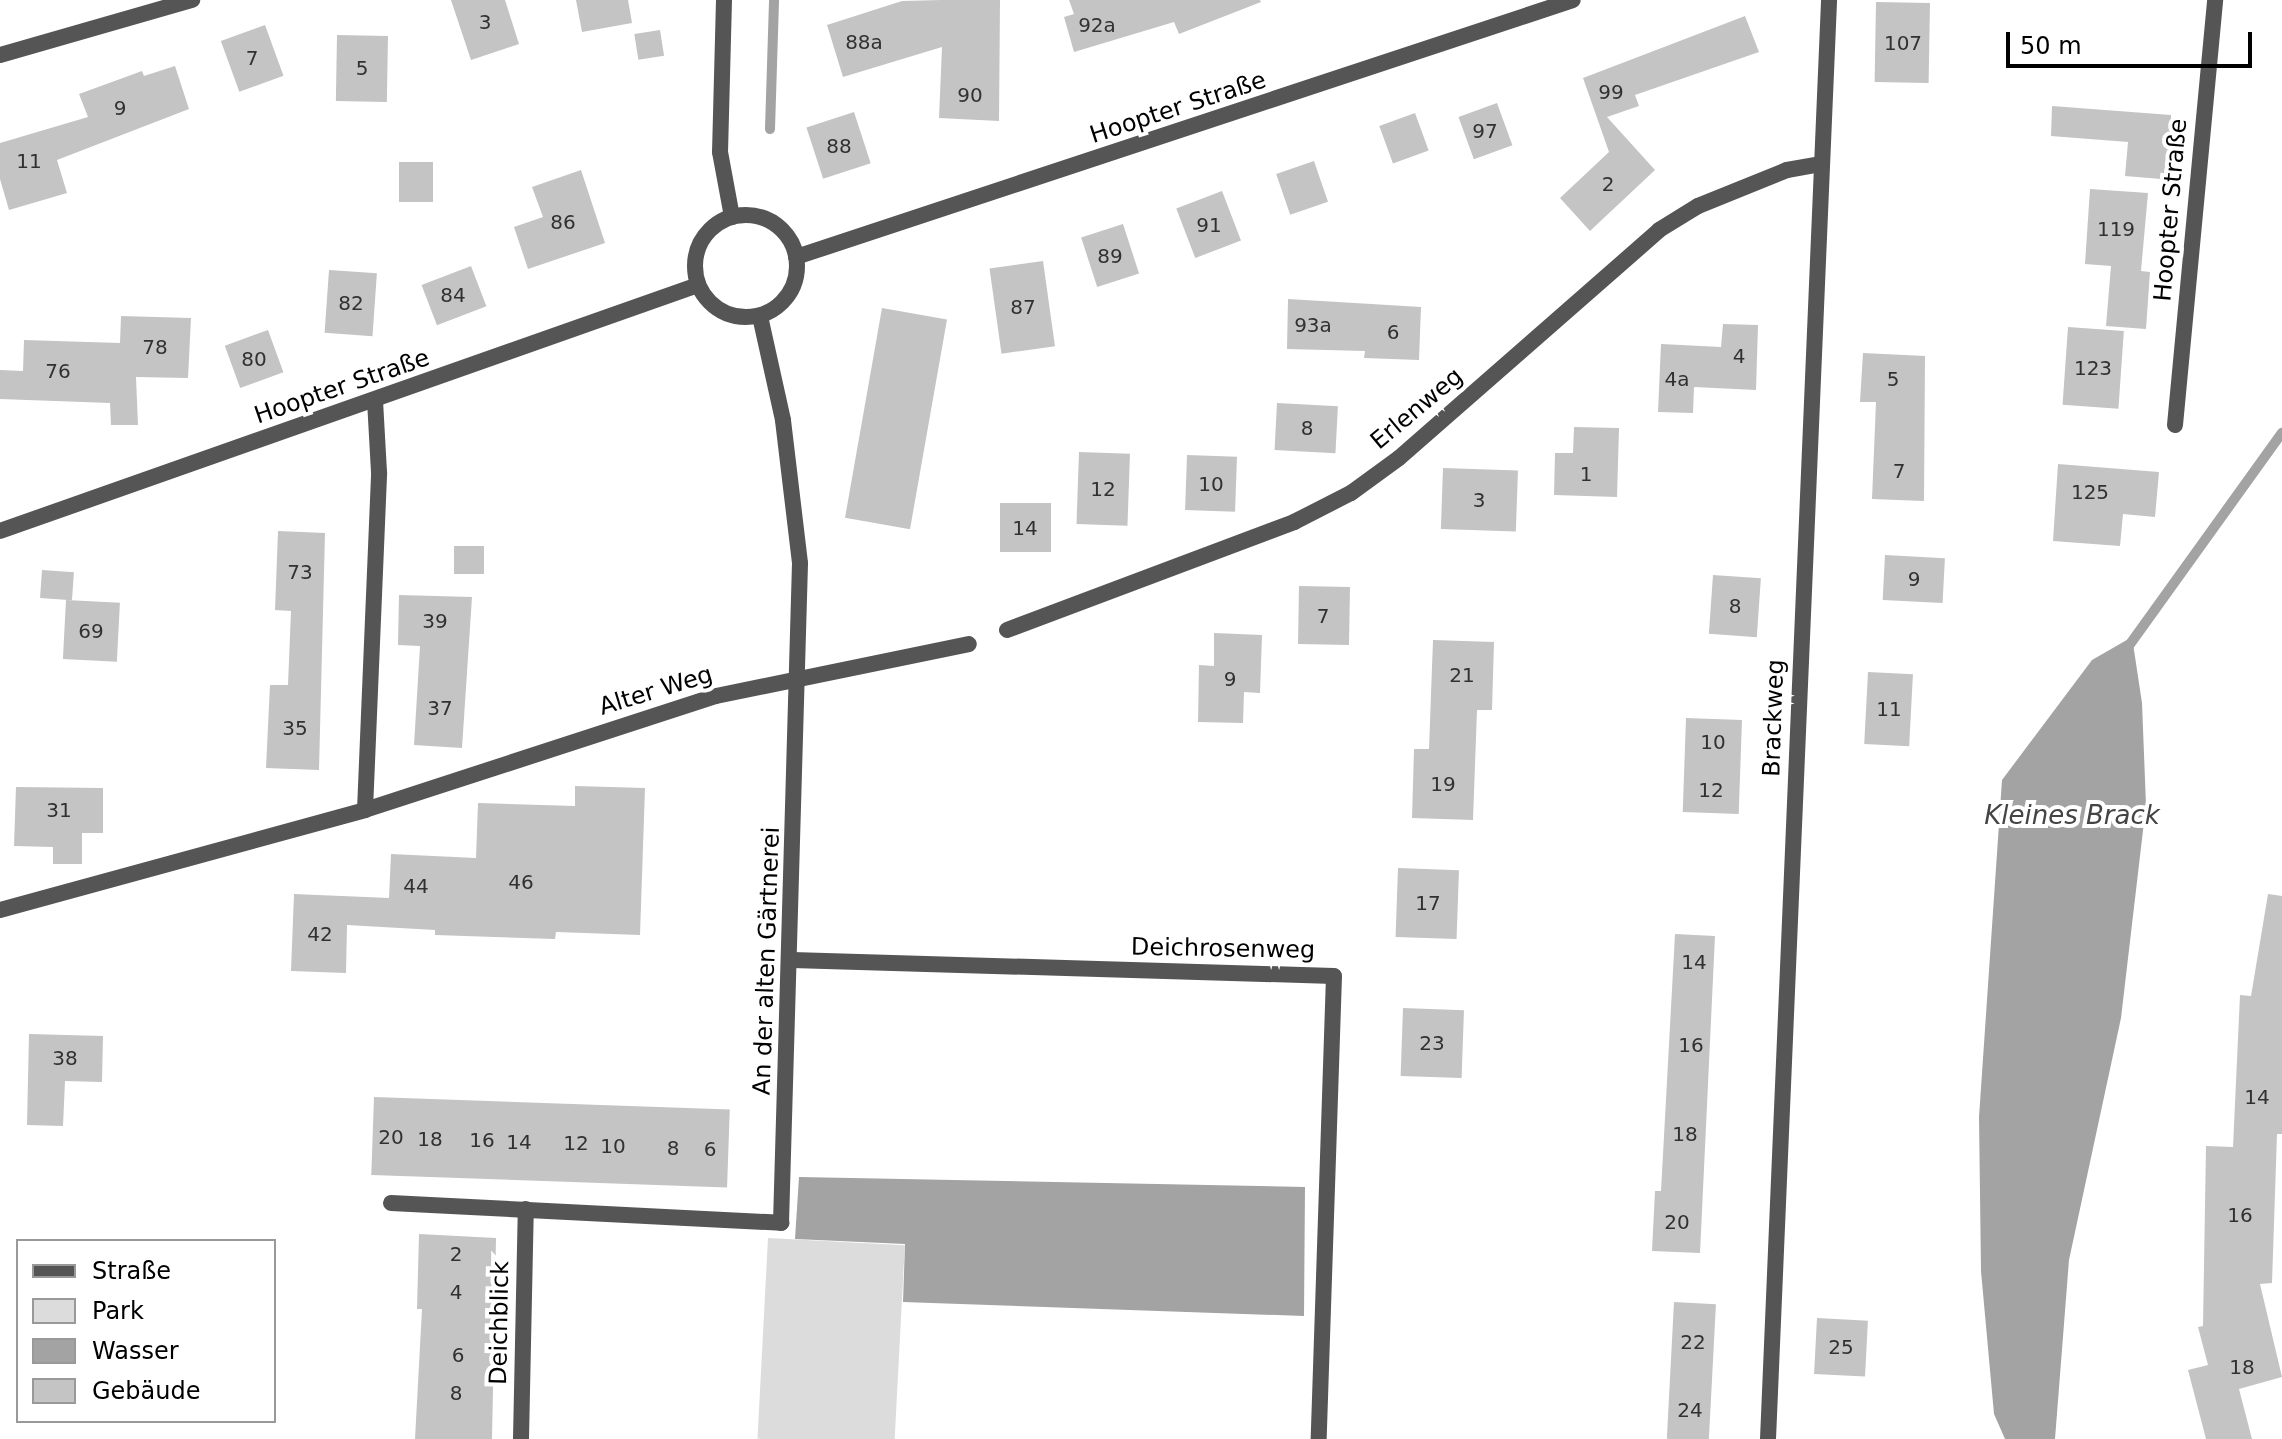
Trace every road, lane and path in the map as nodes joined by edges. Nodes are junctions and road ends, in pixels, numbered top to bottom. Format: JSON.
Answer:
{"nodes":[{"id":1,"x":192,"y":0,"type":"edge"},
{"id":2,"x":724,"y":0,"type":"edge"},
{"id":3,"x":1573,"y":0,"type":"edge"},
{"id":4,"x":1829,"y":0,"type":"edge"},
{"id":5,"x":2215,"y":0,"type":"edge"},
{"id":6,"x":140,"y":7,"type":"edge"},
{"id":7,"x":0,"y":55,"type":"edge"},
{"id":8,"x":1821,"y":164,"type":"junction"},
{"id":9,"x":732,"y":217,"type":"junction"},
{"id":10,"x":796,"y":257,"type":"junction"},
{"id":11,"x":698,"y":285,"type":"junction"},
{"id":12,"x":760,"y":316,"type":"junction"},
{"id":13,"x":375,"y":401,"type":"junction"},
{"id":14,"x":2175,"y":425,"type":"dead end"},
{"id":15,"x":0,"y":531,"type":"edge"},
{"id":16,"x":1007,"y":630,"type":"dead end"},
{"id":17,"x":969,"y":644,"type":"dead end"},
{"id":18,"x":800,"y":679,"type":"junction"},
{"id":19,"x":365,"y":810,"type":"junction"},
{"id":20,"x":0,"y":910,"type":"edge"},
{"id":21,"x":792,"y":960,"type":"junction"},
{"id":22,"x":391,"y":1203,"type":"dead end"},
{"id":23,"x":526,"y":1209,"type":"junction"},
{"id":24,"x":521,"y":1439,"type":"edge"},
{"id":25,"x":1319,"y":1439,"type":"edge"},
{"id":26,"x":1768,"y":1439,"type":"edge"}],
"edges":[{"from":1,"to":6,"type":"street"},
{"from":2,"to":9,"type":"street"},
{"from":3,"to":10,"type":"street","name":"Hoopter Straße"},
{"from":4,"to":8,"type":"street","name":"Brackweg"},
{"from":5,"to":14,"type":"street","name":"Hoopter Straße"},
{"from":6,"to":7,"type":"street"},
{"from":8,"to":16,"type":"street","name":"Erlenweg"},
{"from":8,"to":26,"type":"street","name":"Brackweg"},
{"from":9,"to":10,"type":"street"},
{"from":9,"to":11,"type":"street"},
{"from":10,"to":12,"type":"street"},
{"from":11,"to":12,"type":"street"},
{"from":11,"to":13,"type":"street","name":"Hoopter Straße"},
{"from":12,"to":18,"type":"street","name":"An der alten Gärtnerei"},
{"from":13,"to":15,"type":"street","name":"Hoopter Straße"},
{"from":13,"to":19,"type":"street"},
{"from":17,"to":18,"type":"street","name":"Alter Weg"},
{"from":18,"to":19,"type":"street","name":"Alter Weg"},
{"from":18,"to":21,"type":"street","name":"An der alten Gärtnerei"},
{"from":19,"to":20,"type":"street","name":"Alter Weg"},
{"from":21,"to":23,"type":"street","name":"An der alten Gärtnerei"},
{"from":21,"to":25,"type":"street","name":"Deichrosenweg"},
{"from":22,"to":23,"type":"street","name":"An der alten Gärtnerei"},
{"from":23,"to":24,"type":"street","name":"Deichblick"}]}
